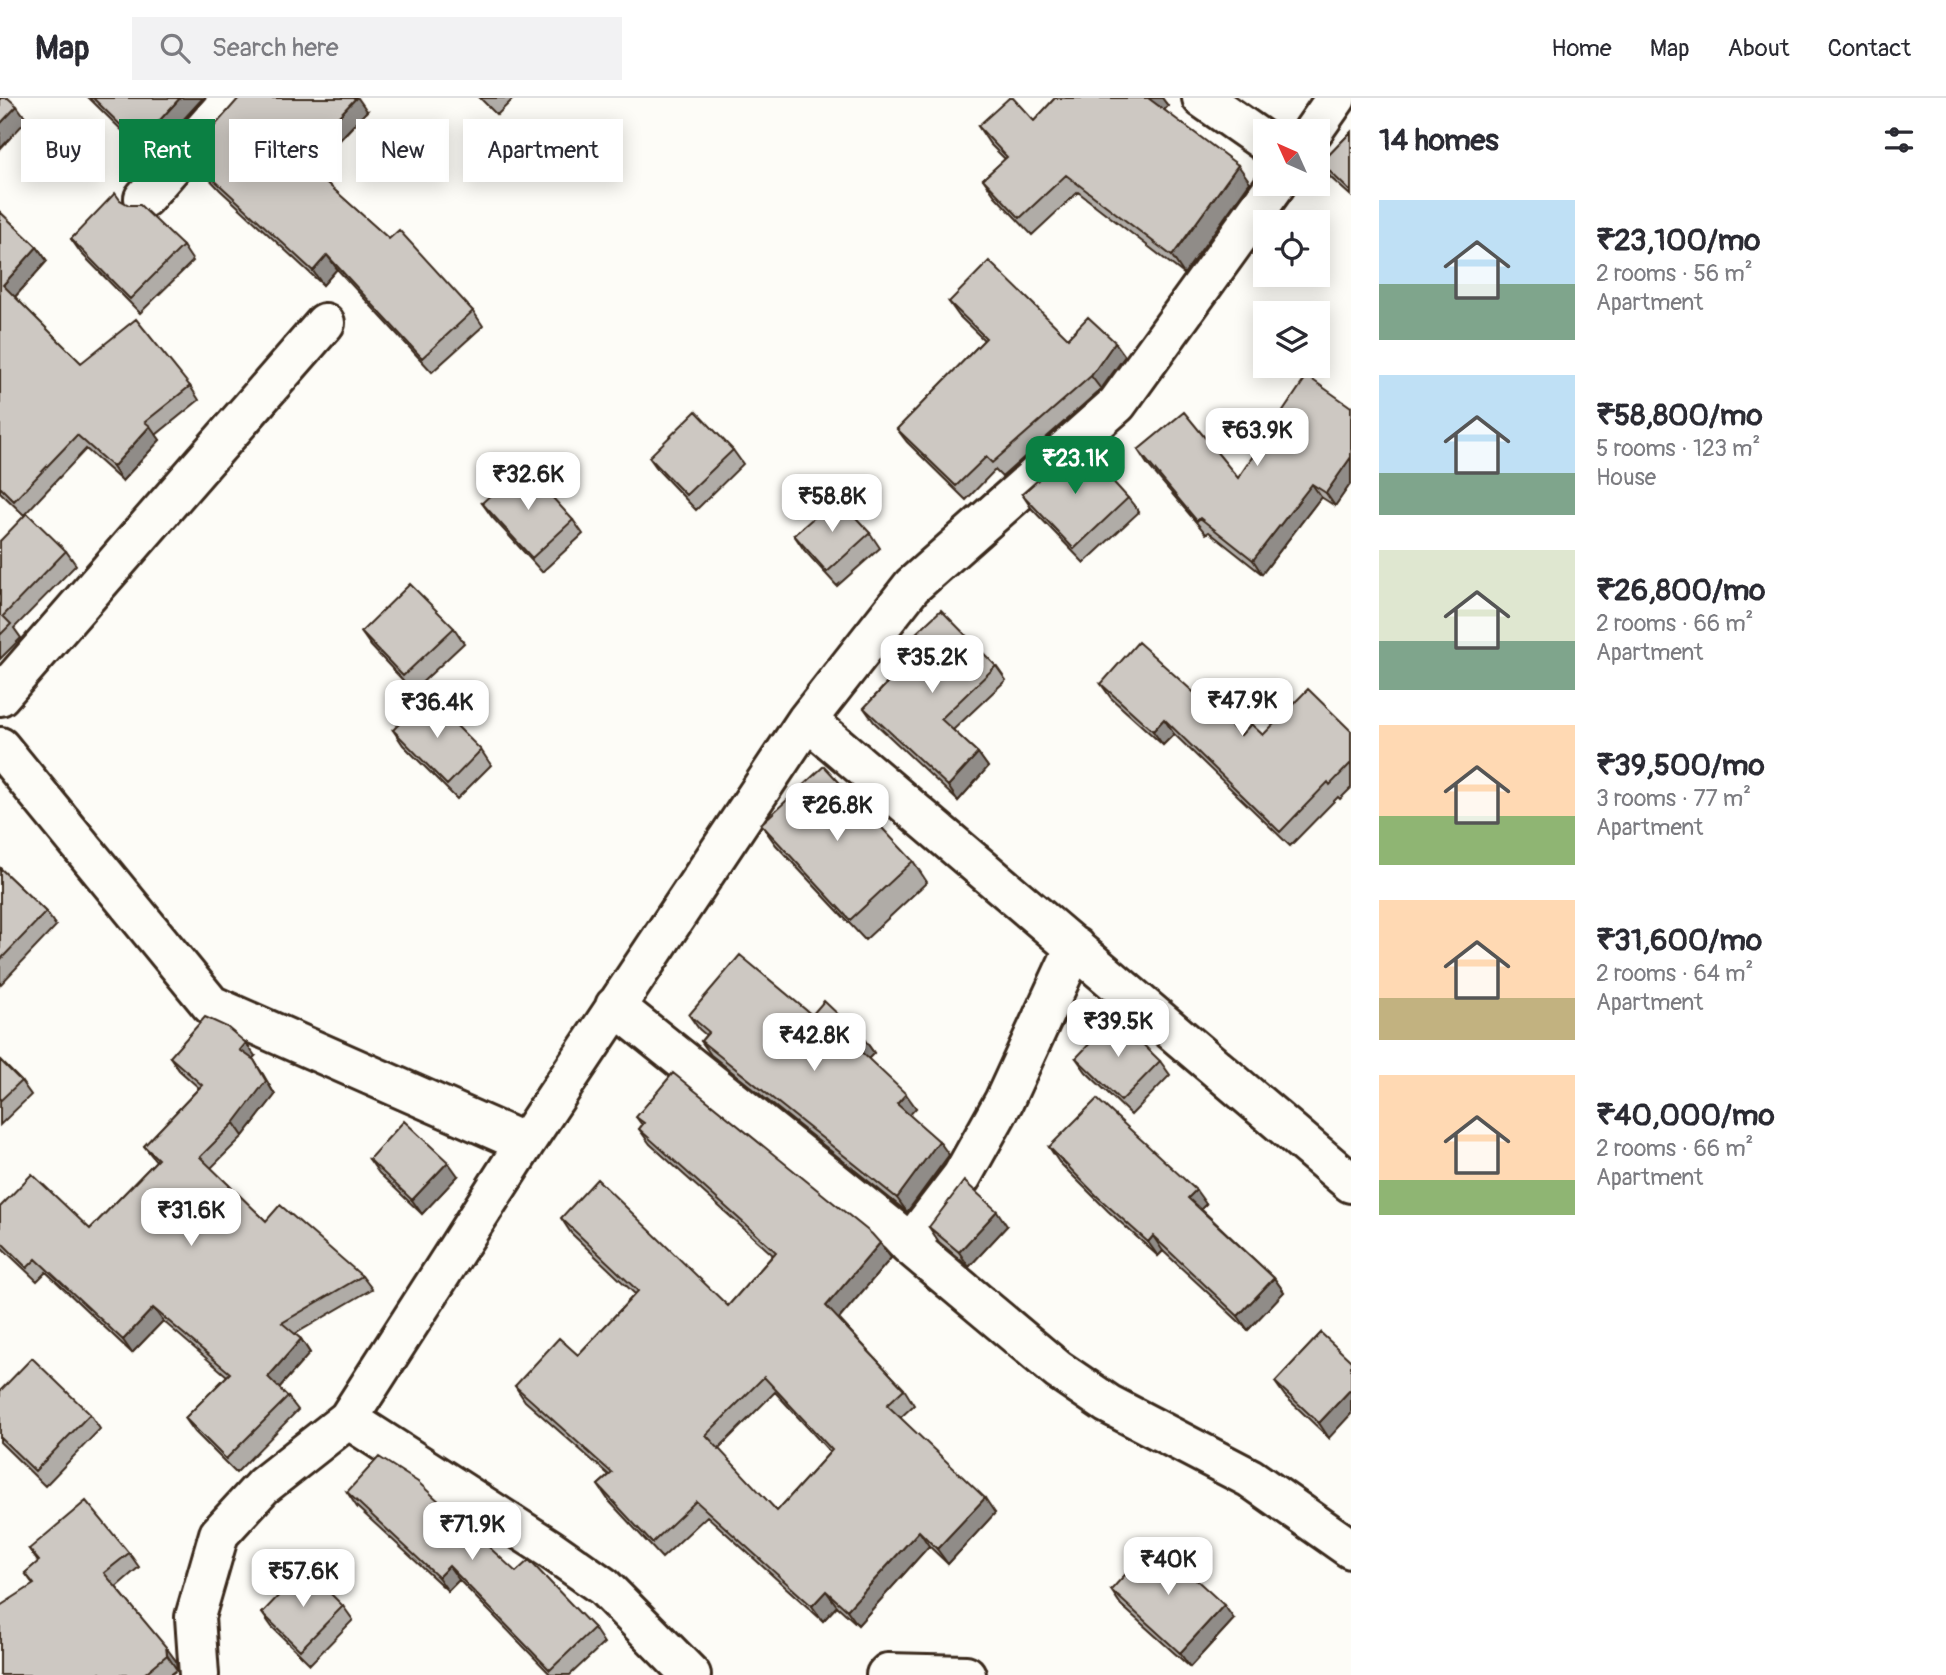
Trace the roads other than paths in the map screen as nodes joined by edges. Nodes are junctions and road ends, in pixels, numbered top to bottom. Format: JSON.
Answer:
{"nodes":[{"id":1,"x":232,"y":98,"type":"edge"},
{"id":2,"x":1202,"y":98,"type":"edge"},
{"id":3,"x":1336,"y":98,"type":"edge"},
{"id":4,"x":1321,"y":119,"type":"edge"},
{"id":5,"x":1253,"y":134,"type":"edge"},
{"id":6,"x":1267,"y":196,"type":"edge"},
{"id":7,"x":144,"y":198,"type":"dead end"},
{"id":8,"x":325,"y":323,"type":"dead end"},
{"id":9,"x":0,"y":696,"type":"edge"},
{"id":10,"x":807,"y":720,"type":"junction"},
{"id":11,"x":0,"y":747,"type":"edge"},
{"id":12,"x":1075,"y":947,"type":"junction"},
{"id":13,"x":615,"y":1006,"type":"junction"},
{"id":14,"x":524,"y":1143,"type":"junction"},
{"id":15,"x":1351,"y":1183,"type":"edge"},
{"id":16,"x":909,"y":1245,"type":"junction"},
{"id":17,"x":348,"y":1419,"type":"junction"},
{"id":18,"x":1351,"y":1549,"type":"edge"},
{"id":19,"x":199,"y":1675,"type":"edge"},
{"id":20,"x":691,"y":1675,"type":"edge"},
{"id":21,"x":886,"y":1675,"type":"edge"},
{"id":22,"x":965,"y":1675,"type":"edge"}],
"edges":[{"from":1,"to":7,"type":"street"},
{"from":2,"to":5,"type":"street"},
{"from":3,"to":4,"type":"street"},
{"from":6,"to":10,"type":"street"},
{"from":8,"to":9,"type":"street"},
{"from":10,"to":12,"type":"street"},
{"from":10,"to":13,"type":"street"},
{"from":11,"to":14,"type":"street"},
{"from":12,"to":15,"type":"street"},
{"from":12,"to":16,"type":"street"},
{"from":13,"to":14,"type":"street"},
{"from":13,"to":16,"type":"street"},
{"from":14,"to":17,"type":"street"},
{"from":16,"to":18,"type":"street"},
{"from":17,"to":19,"type":"street"},
{"from":17,"to":20,"type":"street"},
{"from":21,"to":22,"type":"street"}]}
